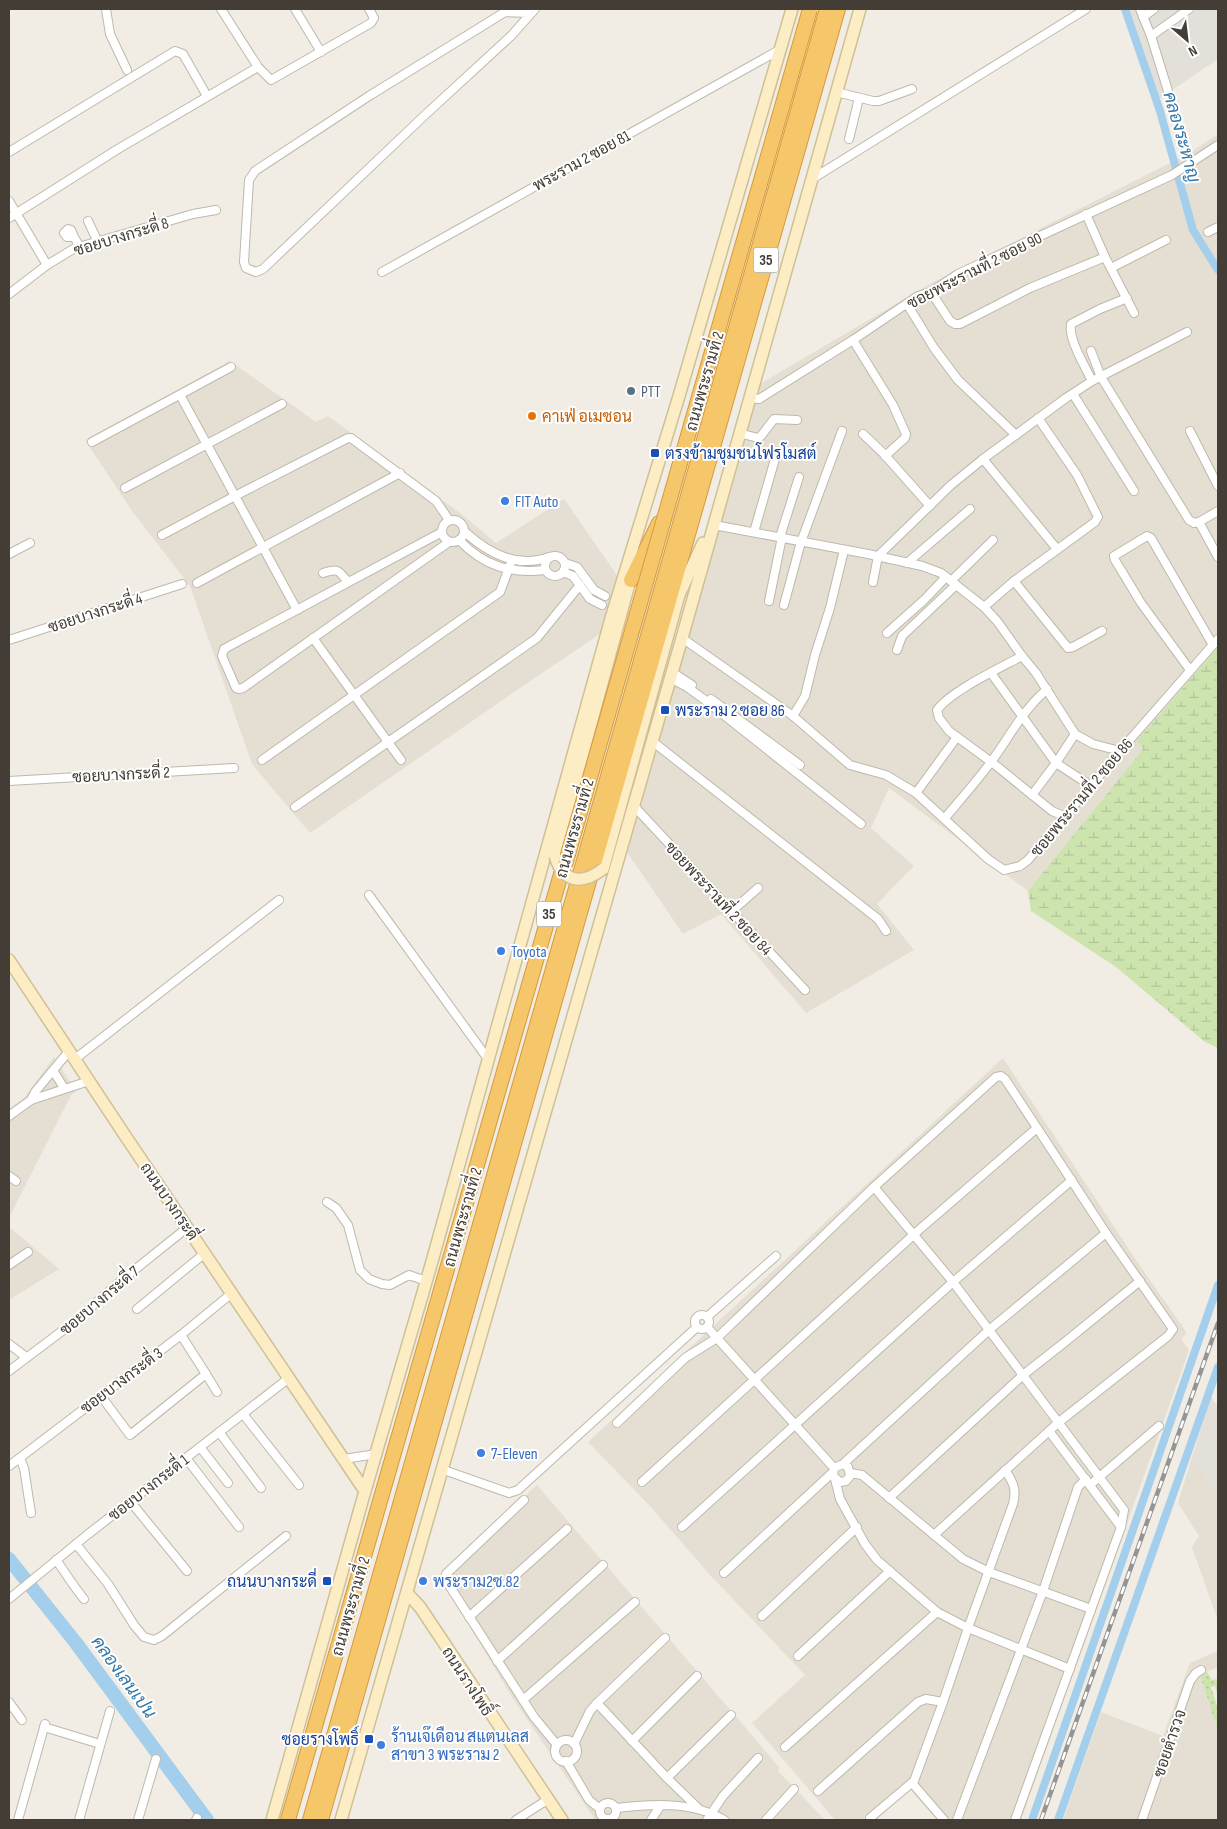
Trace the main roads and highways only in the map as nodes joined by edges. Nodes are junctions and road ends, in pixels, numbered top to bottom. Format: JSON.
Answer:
{"nodes":[{"id":1,"x":792,"y":9,"type":"edge"},
{"id":2,"x":810,"y":9,"type":"edge"},
{"id":3,"x":827,"y":9,"type":"edge"},
{"id":4,"x":838,"y":9,"type":"edge"},
{"id":5,"x":860,"y":9,"type":"edge"},
{"id":6,"x":648,"y":497,"type":"junction"},
{"id":7,"x":668,"y":504,"type":"junction"},
{"id":8,"x":695,"y":510,"type":"junction"},
{"id":9,"x":717,"y":512,"type":"junction"},
{"id":10,"x":657,"y":542,"type":"junction"},
{"id":11,"x":631,"y":580,"type":"junction"},
{"id":12,"x":679,"y":595,"type":"junction"},
{"id":13,"x":9,"y":960,"type":"edge"},
{"id":14,"x":365,"y":1491,"type":"junction"},
{"id":15,"x":406,"y":1592,"type":"junction"},
{"id":16,"x":272,"y":1820,"type":"edge"},
{"id":17,"x":288,"y":1820,"type":"edge"},
{"id":18,"x":295,"y":1820,"type":"edge"},
{"id":19,"x":310,"y":1820,"type":"edge"},
{"id":20,"x":321,"y":1820,"type":"edge"},
{"id":21,"x":341,"y":1820,"type":"edge"},
{"id":22,"x":562,"y":1820,"type":"edge"}],
"edges":[{"from":1,"to":6,"type":"main road","name":"ถนนพระรามที่ 2","number":"35"},
{"from":2,"to":7,"type":"highway","name":"ถนนพระรามที่ 2","number":"35"},
{"from":2,"to":10,"type":"highway","bridge":true},
{"from":3,"to":19,"type":"highway"},
{"from":4,"to":8,"type":"highway","name":"ถนนพระรามที่ 2","number":"35"},
{"from":5,"to":9,"type":"main road","number":"35"},
{"from":6,"to":11,"type":"main road"},
{"from":6,"to":14,"type":"main road","name":"ถนนพระรามที่ 2","number":"35"},
{"from":7,"to":10,"type":"highway","name":"ถนนพระรามที่ 2","number":"35"},
{"from":7,"to":11,"type":"highway"},
{"from":8,"to":12,"type":"highway"},
{"from":8,"to":20,"type":"highway","name":"ถนนพระรามที่ 2","number":"35"},
{"from":9,"to":12,"type":"main road"},
{"from":9,"to":15,"type":"main road","number":"35"},
{"from":10,"to":17,"type":"highway","name":"ถนนพระรามที่ 2","number":"35"},
{"from":10,"to":18,"type":"highway","bridge":true},
{"from":11,"to":12,"type":"main road","bridge":true},
{"from":13,"to":14,"type":"main road","name":"ถนนบางกระดี่"},
{"from":14,"to":16,"type":"main road","name":"ถนนพระรามที่ 2","number":"35"},
{"from":15,"to":21,"type":"main road","number":"35"},
{"from":15,"to":22,"type":"main road","name":"ถนนรางโพธิ์"}]}
